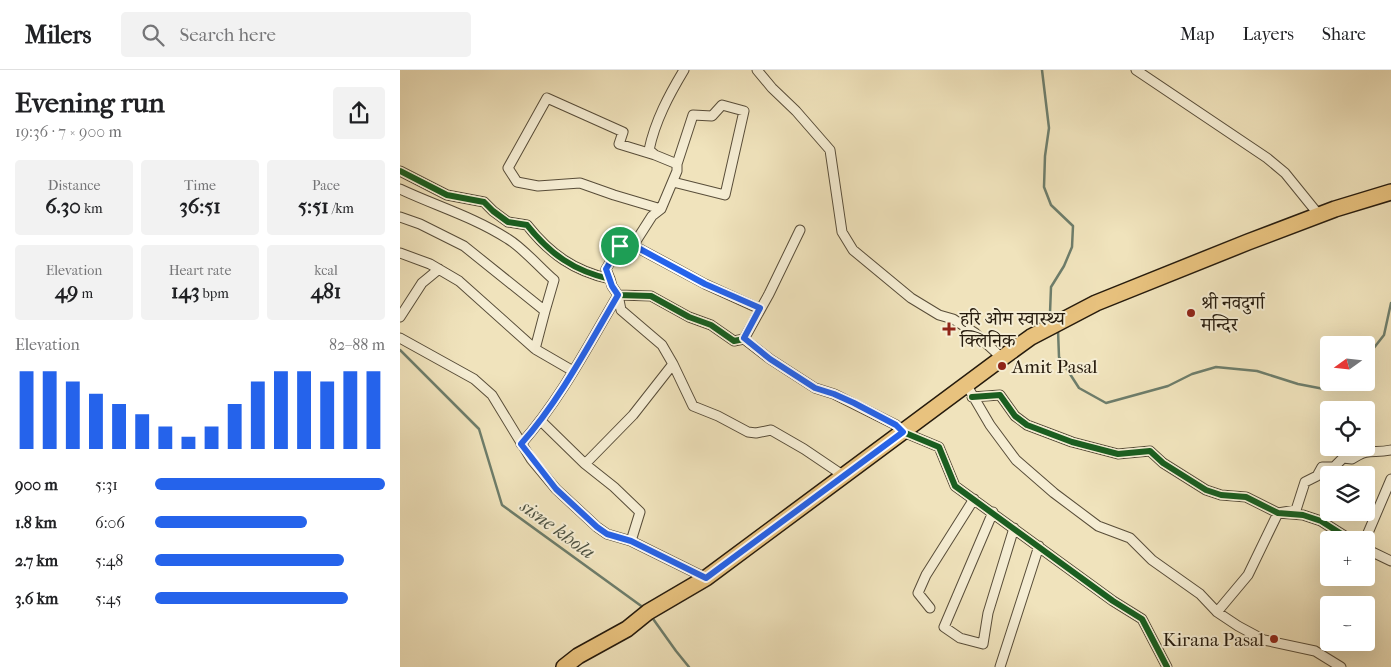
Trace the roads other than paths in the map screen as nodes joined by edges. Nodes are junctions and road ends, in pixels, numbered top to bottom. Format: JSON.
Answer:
{"nodes":[{"id":1,"x":684,"y":70,"type":"edge"},
{"id":2,"x":757,"y":70,"type":"edge"},
{"id":3,"x":1136,"y":70,"type":"edge"},
{"id":4,"x":654,"y":155,"type":"junction"},
{"id":5,"x":677,"y":164,"type":"junction"},
{"id":6,"x":400,"y":171,"type":"edge"},
{"id":7,"x":673,"y":182,"type":"junction"},
{"id":8,"x":400,"y":189,"type":"edge"},
{"id":9,"x":1391,"y":192,"type":"edge"},
{"id":10,"x":661,"y":209,"type":"junction"},
{"id":11,"x":1319,"y":215,"type":"junction"},
{"id":12,"x":400,"y":217,"type":"edge"},
{"id":13,"x":800,"y":230,"type":"dead end"},
{"id":14,"x":620,"y":246,"type":"junction"},
{"id":15,"x":400,"y":253,"type":"edge"},
{"id":16,"x":439,"y":269,"type":"junction"},
{"id":17,"x":610,"y":279,"type":"junction"},
{"id":18,"x":618,"y":295,"type":"junction"},
{"id":19,"x":760,"y":308,"type":"junction"},
{"id":20,"x":544,"y":312,"type":"junction"},
{"id":21,"x":400,"y":317,"type":"edge"},
{"id":22,"x":400,"y":338,"type":"edge"},
{"id":23,"x":744,"y":338,"type":"junction"},
{"id":24,"x":536,"y":349,"type":"junction"},
{"id":25,"x":1002,"y":358,"type":"junction"},
{"id":26,"x":673,"y":364,"type":"junction"},
{"id":27,"x":573,"y":370,"type":"junction"},
{"id":28,"x":969,"y":391,"type":"junction"},
{"id":29,"x":541,"y":421,"type":"junction"},
{"id":30,"x":903,"y":432,"type":"junction"},
{"id":31,"x":521,"y":444,"type":"junction"},
{"id":32,"x":1391,"y":450,"type":"edge"},
{"id":33,"x":584,"y":464,"type":"junction"},
{"id":34,"x":844,"y":476,"type":"junction"},
{"id":35,"x":1391,"y":480,"type":"edge"},
{"id":36,"x":974,"y":499,"type":"junction"},
{"id":37,"x":993,"y":512,"type":"junction"},
{"id":38,"x":1278,"y":513,"type":"junction"},
{"id":39,"x":1014,"y":528,"type":"junction"},
{"id":40,"x":1337,"y":531,"type":"edge"},
{"id":41,"x":1369,"y":531,"type":"edge"},
{"id":42,"x":631,"y":541,"type":"junction"},
{"id":43,"x":1040,"y":546,"type":"junction"},
{"id":44,"x":1375,"y":553,"type":"edge"},
{"id":45,"x":1391,"y":561,"type":"edge"},
{"id":46,"x":706,"y":578,"type":"junction"},
{"id":47,"x":930,"y":608,"type":"dead end"},
{"id":48,"x":1217,"y":612,"type":"junction"},
{"id":49,"x":564,"y":667,"type":"edge"},
{"id":50,"x":1000,"y":667,"type":"edge"},
{"id":51,"x":1167,"y":667,"type":"edge"},
{"id":52,"x":1341,"y":667,"type":"edge"}],
"edges":[{"from":1,"to":4,"type":"street"},
{"from":2,"to":25,"type":"street"},
{"from":3,"to":11,"type":"street"},
{"from":4,"to":5,"type":"street"},
{"from":4,"to":10,"type":"street"},
{"from":5,"to":7,"type":"street"},
{"from":5,"to":7,"type":"street"},
{"from":6,"to":17,"type":"street"},
{"from":7,"to":10,"type":"street"},
{"from":8,"to":20,"type":"street"},
{"from":9,"to":11,"type":"main road"},
{"from":10,"to":14,"type":"street"},
{"from":11,"to":25,"type":"main road"},
{"from":12,"to":20,"type":"street"},
{"from":13,"to":19,"type":"street"},
{"from":14,"to":17,"type":"street"},
{"from":14,"to":19,"type":"street"},
{"from":15,"to":16,"type":"street"},
{"from":16,"to":21,"type":"street"},
{"from":16,"to":24,"type":"street"},
{"from":17,"to":18,"type":"street"},
{"from":18,"to":23,"type":"street"},
{"from":18,"to":26,"type":"street"},
{"from":18,"to":27,"type":"street"},
{"from":19,"to":23,"type":"street"},
{"from":20,"to":24,"type":"street"},
{"from":22,"to":31,"type":"street"},
{"from":23,"to":30,"type":"street"},
{"from":24,"to":27,"type":"street"},
{"from":25,"to":28,"type":"main road"},
{"from":26,"to":33,"type":"street"},
{"from":26,"to":34,"type":"street"},
{"from":27,"to":29,"type":"street"},
{"from":28,"to":30,"type":"main road"},
{"from":28,"to":38,"type":"street"},
{"from":28,"to":48,"type":"street"},
{"from":29,"to":31,"type":"street"},
{"from":29,"to":33,"type":"street"},
{"from":30,"to":34,"type":"main road"},
{"from":30,"to":36,"type":"street"},
{"from":31,"to":42,"type":"street"},
{"from":32,"to":38,"type":"street"},
{"from":33,"to":42,"type":"street"},
{"from":34,"to":46,"type":"main road"},
{"from":35,"to":41,"type":"street"},
{"from":36,"to":37,"type":"street"},
{"from":36,"to":47,"type":"street"},
{"from":37,"to":39,"type":"street"},
{"from":37,"to":39,"type":"street"},
{"from":38,"to":40,"type":"street"},
{"from":38,"to":48,"type":"street"},
{"from":39,"to":43,"type":"street"},
{"from":42,"to":46,"type":"street"},
{"from":43,"to":50,"type":"street"},
{"from":43,"to":51,"type":"street"},
{"from":44,"to":45,"type":"street"},
{"from":46,"to":49,"type":"main road"},
{"from":48,"to":52,"type":"street"}]}
